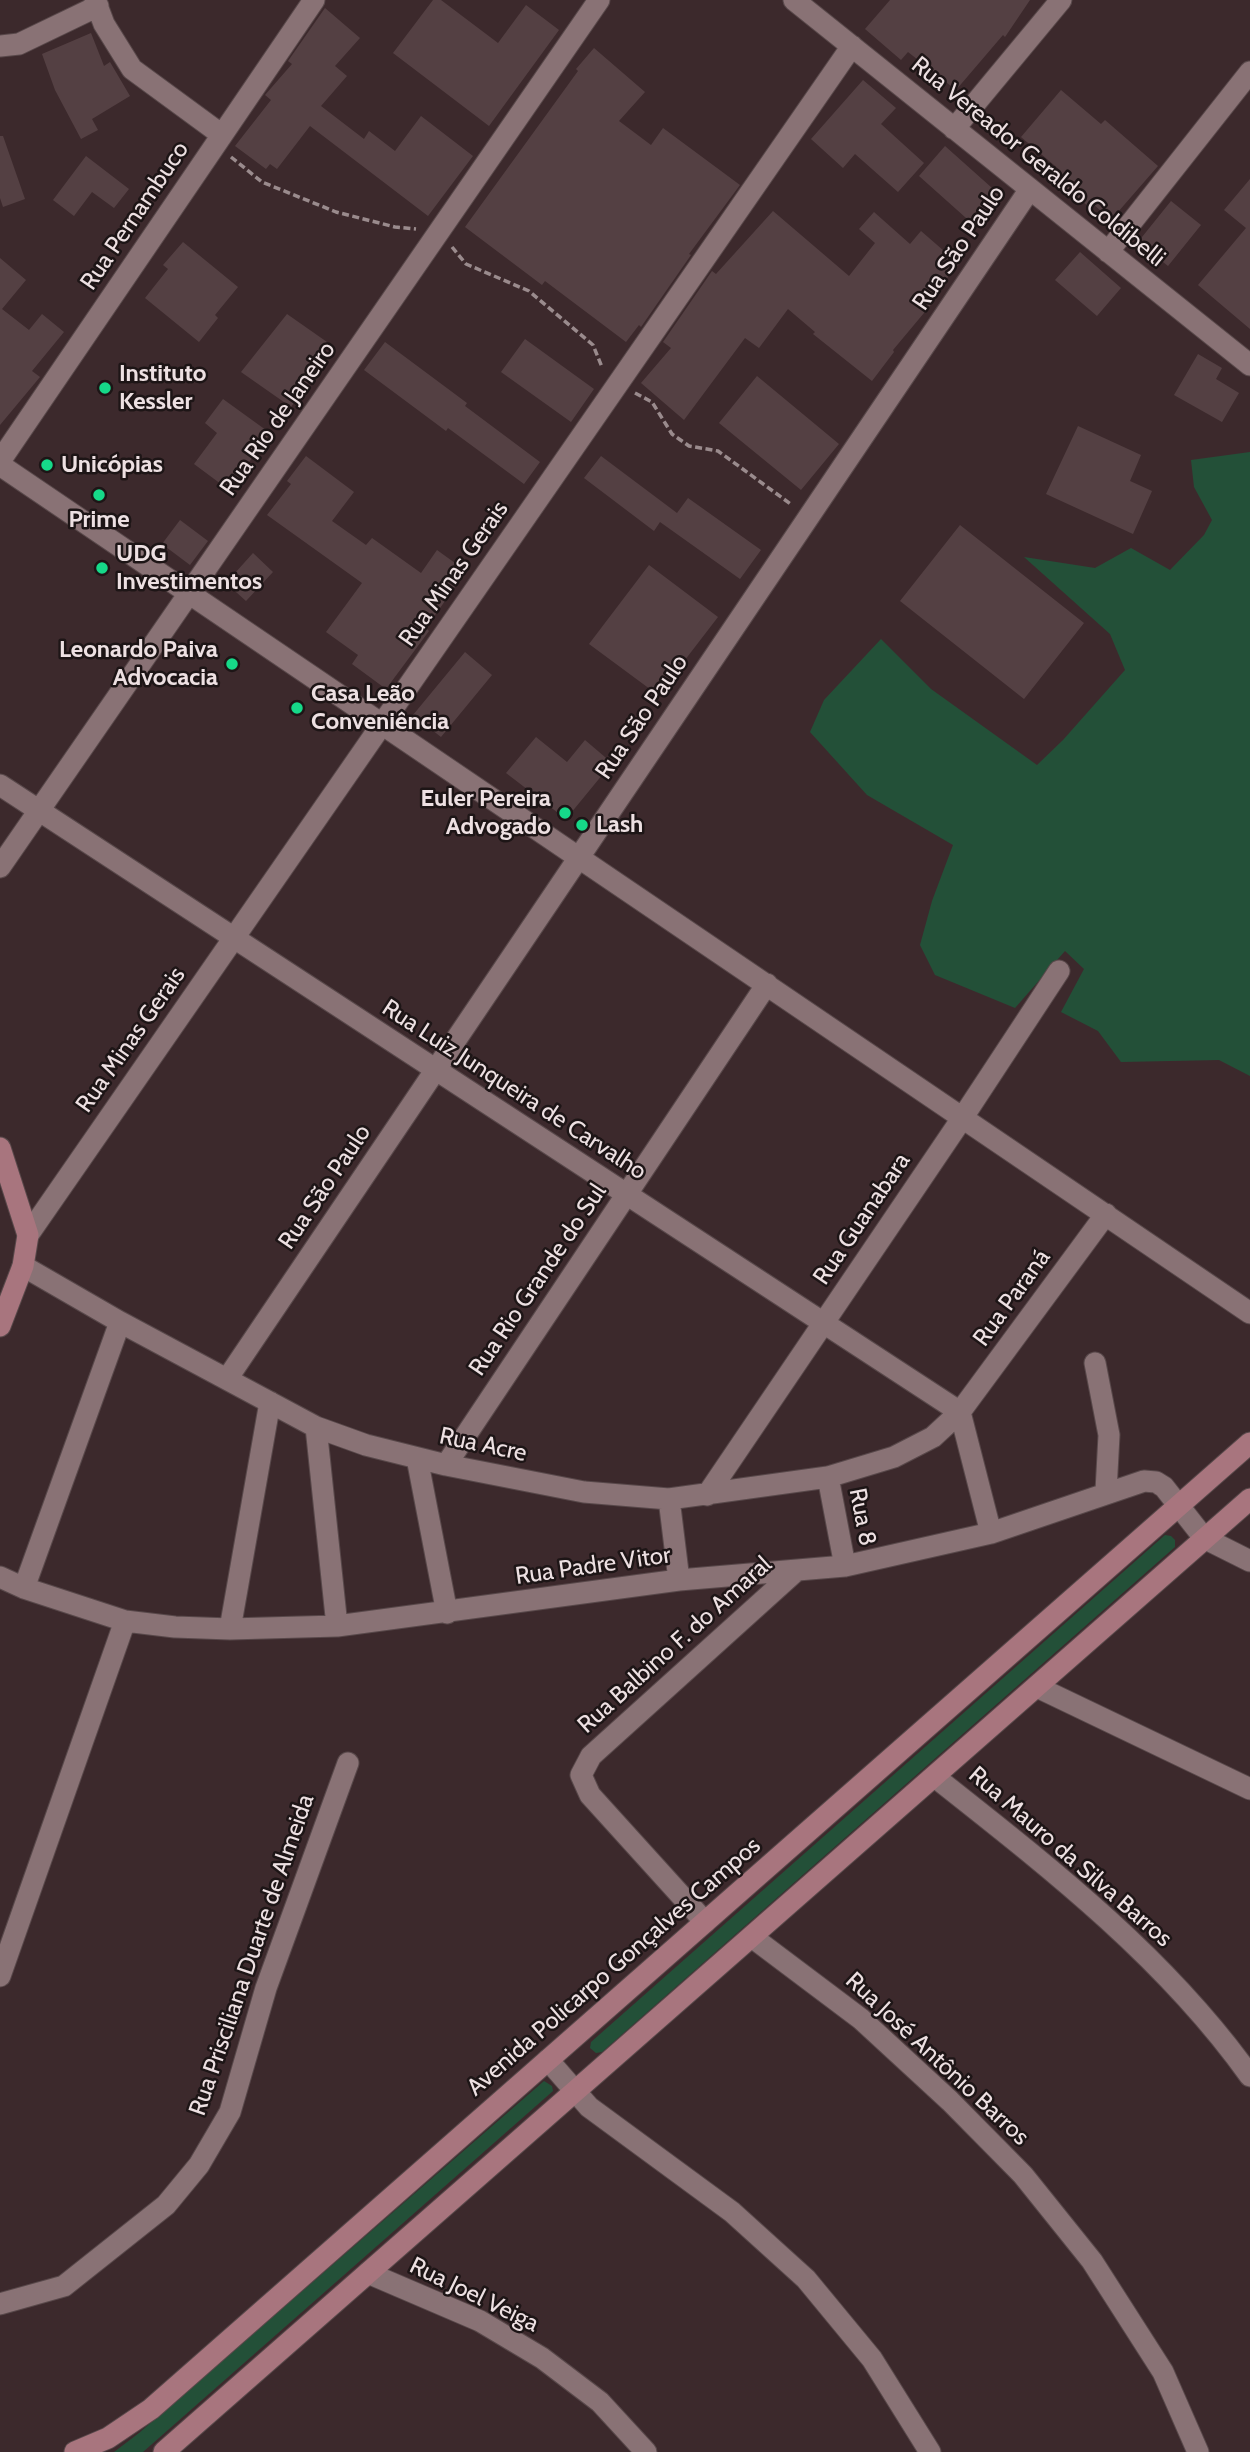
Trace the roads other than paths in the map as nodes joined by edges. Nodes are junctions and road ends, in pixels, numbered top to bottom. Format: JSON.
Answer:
{"nodes":[{"id":1,"x":314,"y":0,"type":"edge"},
{"id":2,"x":599,"y":0,"type":"edge"},
{"id":3,"x":1061,"y":0,"type":"edge"},
{"id":4,"x":802,"y":2,"type":"edge"},
{"id":5,"x":97,"y":3,"type":"edge"},
{"id":6,"x":852,"y":46,"type":"junction"},
{"id":7,"x":0,"y":47,"type":"edge"},
{"id":8,"x":1250,"y":72,"type":"edge"},
{"id":9,"x":954,"y":129,"type":"junction"},
{"id":10,"x":219,"y":140,"type":"junction"},
{"id":11,"x":1030,"y":189,"type":"junction"},
{"id":12,"x":1108,"y":252,"type":"junction"},
{"id":13,"x":1250,"y":365,"type":"edge"},
{"id":14,"x":0,"y":463,"type":"edge"},
{"id":15,"x":189,"y":593,"type":"junction"},
{"id":16,"x":382,"y":724,"type":"junction"},
{"id":17,"x":0,"y":785,"type":"edge"},
{"id":18,"x":39,"y":811,"type":"junction"},
{"id":19,"x":579,"y":857,"type":"junction"},
{"id":20,"x":0,"y":867,"type":"edge"},
{"id":21,"x":233,"y":939,"type":"junction"},
{"id":22,"x":1059,"y":971,"type":"dead end"},
{"id":23,"x":767,"y":984,"type":"junction"},
{"id":24,"x":435,"y":1070,"type":"junction"},
{"id":25,"x":963,"y":1117,"type":"junction"},
{"id":26,"x":0,"y":1147,"type":"edge"},
{"id":27,"x":626,"y":1195,"type":"junction"},
{"id":28,"x":1106,"y":1214,"type":"junction"},
{"id":29,"x":28,"y":1235,"type":"junction"},
{"id":30,"x":23,"y":1266,"type":"junction"},
{"id":31,"x":1250,"y":1313,"type":"edge"},
{"id":32,"x":120,"y":1322,"type":"junction"},
{"id":33,"x":823,"y":1324,"type":"junction"},
{"id":34,"x":0,"y":1326,"type":"edge"},
{"id":35,"x":1095,"y":1363,"type":"dead end"},
{"id":36,"x":226,"y":1379,"type":"junction"},
{"id":37,"x":270,"y":1402,"type":"junction"},
{"id":38,"x":960,"y":1412,"type":"junction"},
{"id":39,"x":316,"y":1427,"type":"junction"},
{"id":40,"x":1250,"y":1443,"type":"edge"},
{"id":41,"x":417,"y":1458,"type":"junction"},
{"id":42,"x":446,"y":1465,"type":"junction"},
{"id":43,"x":828,"y":1477,"type":"junction"},
{"id":44,"x":1106,"y":1492,"type":"junction"},
{"id":45,"x":707,"y":1495,"type":"junction"},
{"id":46,"x":669,"y":1499,"type":"junction"},
{"id":47,"x":1250,"y":1499,"type":"edge"},
{"id":48,"x":1178,"y":1506,"type":"junction"},
{"id":49,"x":991,"y":1532,"type":"junction"},
{"id":50,"x":1204,"y":1538,"type":"junction"},
{"id":51,"x":1250,"y":1561,"type":"edge"},
{"id":52,"x":845,"y":1566,"type":"junction"},
{"id":53,"x":797,"y":1570,"type":"junction"},
{"id":54,"x":0,"y":1577,"type":"edge"},
{"id":55,"x":679,"y":1580,"type":"junction"},
{"id":56,"x":24,"y":1588,"type":"junction"},
{"id":57,"x":447,"y":1613,"type":"junction"},
{"id":58,"x":125,"y":1621,"type":"junction"},
{"id":59,"x":337,"y":1626,"type":"junction"},
{"id":60,"x":230,"y":1629,"type":"junction"},
{"id":61,"x":1037,"y":1687,"type":"junction"},
{"id":62,"x":348,"y":1763,"type":"dead end"},
{"id":63,"x":935,"y":1777,"type":"junction"},
{"id":64,"x":1250,"y":1789,"type":"edge"},
{"id":65,"x":705,"y":1922,"type":"junction"},
{"id":66,"x":752,"y":1937,"type":"junction"},
{"id":67,"x":0,"y":1976,"type":"edge"},
{"id":68,"x":548,"y":2060,"type":"junction"},
{"id":69,"x":1250,"y":2076,"type":"edge"},
{"id":70,"x":576,"y":2091,"type":"junction"},
{"id":71,"x":368,"y":2273,"type":"junction"},
{"id":72,"x":0,"y":2304,"type":"edge"},
{"id":73,"x":75,"y":2452,"type":"edge"},
{"id":74,"x":164,"y":2452,"type":"edge"},
{"id":75,"x":646,"y":2452,"type":"edge"},
{"id":76,"x":930,"y":2452,"type":"edge"},
{"id":77,"x":1198,"y":2452,"type":"edge"}],
"edges":[{"from":1,"to":10,"type":"street","name":"Rua Pernambuco"},
{"from":2,"to":15,"type":"street","name":"Rua Rio de Janeiro"},
{"from":3,"to":9,"type":"street"},
{"from":4,"to":6,"type":"street","name":"Rua Vereador Geraldo Coldibelli"},
{"from":5,"to":7,"type":"street"},
{"from":5,"to":10,"type":"street"},
{"from":6,"to":9,"type":"street","name":"Rua Vereador Geraldo Coldibelli"},
{"from":6,"to":16,"type":"street","name":"Rua Minas Gerais"},
{"from":8,"to":12,"type":"street"},
{"from":9,"to":11,"type":"street","name":"Rua Vereador Geraldo Coldibelli"},
{"from":10,"to":14,"type":"street","name":"Rua Pernambuco"},
{"from":11,"to":12,"type":"street","name":"Rua Vereador Geraldo Coldibelli"},
{"from":11,"to":19,"type":"street","name":"Rua São Paulo"},
{"from":12,"to":13,"type":"street","name":"Rua Vereador Geraldo Coldibelli"},
{"from":14,"to":15,"type":"street"},
{"from":15,"to":16,"type":"street"},
{"from":15,"to":18,"type":"street","name":"Rua Rio de Janeiro"},
{"from":16,"to":19,"type":"street"},
{"from":16,"to":21,"type":"street","name":"Rua Minas Gerais"},
{"from":17,"to":18,"type":"street","name":"Rua Luiz Junqueira de Carvalho"},
{"from":18,"to":20,"type":"street","name":"Rua Rio de Janeiro"},
{"from":18,"to":21,"type":"street","name":"Rua Luiz Junqueira de Carvalho"},
{"from":19,"to":23,"type":"street"},
{"from":19,"to":24,"type":"street","name":"Rua São Paulo"},
{"from":21,"to":24,"type":"street","name":"Rua Luiz Junqueira de Carvalho"},
{"from":21,"to":29,"type":"street","name":"Rua Minas Gerais"},
{"from":22,"to":25,"type":"street","name":"Rua Guanabara"},
{"from":23,"to":25,"type":"street"},
{"from":23,"to":27,"type":"street","name":"Rua Rio Grande do Sul"},
{"from":24,"to":27,"type":"street","name":"Rua Luiz Junqueira de Carvalho"},
{"from":24,"to":36,"type":"street","name":"Rua São Paulo"},
{"from":25,"to":28,"type":"street"},
{"from":25,"to":33,"type":"street","name":"Rua Guanabara"},
{"from":26,"to":29,"type":"street"},
{"from":27,"to":33,"type":"street","name":"Rua Luiz Junqueira de Carvalho"},
{"from":27,"to":42,"type":"street","name":"Rua Rio Grande do Sul"},
{"from":28,"to":31,"type":"street"},
{"from":28,"to":38,"type":"street","name":"Rua Paraná"},
{"from":29,"to":30,"type":"street"},
{"from":30,"to":32,"type":"street","name":"Rua Acre"},
{"from":30,"to":34,"type":"street"},
{"from":32,"to":36,"type":"street","name":"Rua Acre"},
{"from":32,"to":56,"type":"street"},
{"from":33,"to":38,"type":"street","name":"Rua Luiz Junqueira de Carvalho"},
{"from":33,"to":45,"type":"street","name":"Rua Guanabara"},
{"from":35,"to":44,"type":"street"},
{"from":36,"to":37,"type":"street","name":"Rua Acre"},
{"from":37,"to":39,"type":"street","name":"Rua Acre"},
{"from":37,"to":60,"type":"street"},
{"from":38,"to":43,"type":"street","name":"Rua Acre"},
{"from":38,"to":49,"type":"street"},
{"from":39,"to":41,"type":"street","name":"Rua Acre"},
{"from":39,"to":59,"type":"street"},
{"from":40,"to":48,"type":"street","name":"Avenida Policarpo Gonçalves Campos"},
{"from":41,"to":42,"type":"street","name":"Rua Acre"},
{"from":41,"to":57,"type":"street"},
{"from":42,"to":46,"type":"street","name":"Rua Acre"},
{"from":43,"to":45,"type":"street","name":"Rua Acre"},
{"from":43,"to":52,"type":"street","name":"Rua 8"},
{"from":44,"to":48,"type":"street","name":"Rua Padre Vitor"},
{"from":44,"to":49,"type":"street","name":"Rua Padre Vitor"},
{"from":45,"to":46,"type":"street","name":"Rua Acre"},
{"from":46,"to":55,"type":"street"},
{"from":47,"to":50,"type":"street"},
{"from":48,"to":50,"type":"street"},
{"from":48,"to":65,"type":"street","name":"Avenida Policarpo Gonçalves Campos"},
{"from":49,"to":52,"type":"street","name":"Rua Padre Vitor"},
{"from":50,"to":51,"type":"street"},
{"from":50,"to":61,"type":"street"},
{"from":52,"to":53,"type":"street","name":"Rua Padre Vitor"},
{"from":53,"to":55,"type":"street","name":"Rua Padre Vitor"},
{"from":53,"to":65,"type":"street","name":"Rua Balbino F. do Amaral"},
{"from":54,"to":56,"type":"street","name":"Rua Padre Vitor"},
{"from":55,"to":57,"type":"street","name":"Rua Padre Vitor"},
{"from":56,"to":58,"type":"street","name":"Rua Padre Vitor"},
{"from":57,"to":59,"type":"street","name":"Rua Padre Vitor"},
{"from":58,"to":60,"type":"street","name":"Rua Padre Vitor"},
{"from":58,"to":67,"type":"street"},
{"from":59,"to":60,"type":"street","name":"Rua Padre Vitor"},
{"from":61,"to":63,"type":"street"},
{"from":61,"to":64,"type":"street"},
{"from":62,"to":72,"type":"street","name":"Rua Prisciliana Duarte de Almeida"},
{"from":63,"to":66,"type":"street"},
{"from":63,"to":69,"type":"street","name":"Rua Mauro da Silva Barros"},
{"from":65,"to":68,"type":"street","name":"Avenida Policarpo Gonçalves Campos"},
{"from":66,"to":70,"type":"street"},
{"from":66,"to":77,"type":"street","name":"Rua José Antônio Barros"},
{"from":68,"to":70,"type":"street"},
{"from":68,"to":73,"type":"street","name":"Avenida Policarpo Gonçalves Campos"},
{"from":70,"to":71,"type":"street"},
{"from":70,"to":76,"type":"street"},
{"from":71,"to":74,"type":"street"},
{"from":71,"to":75,"type":"street","name":"Rua Joel Veiga"}]}
